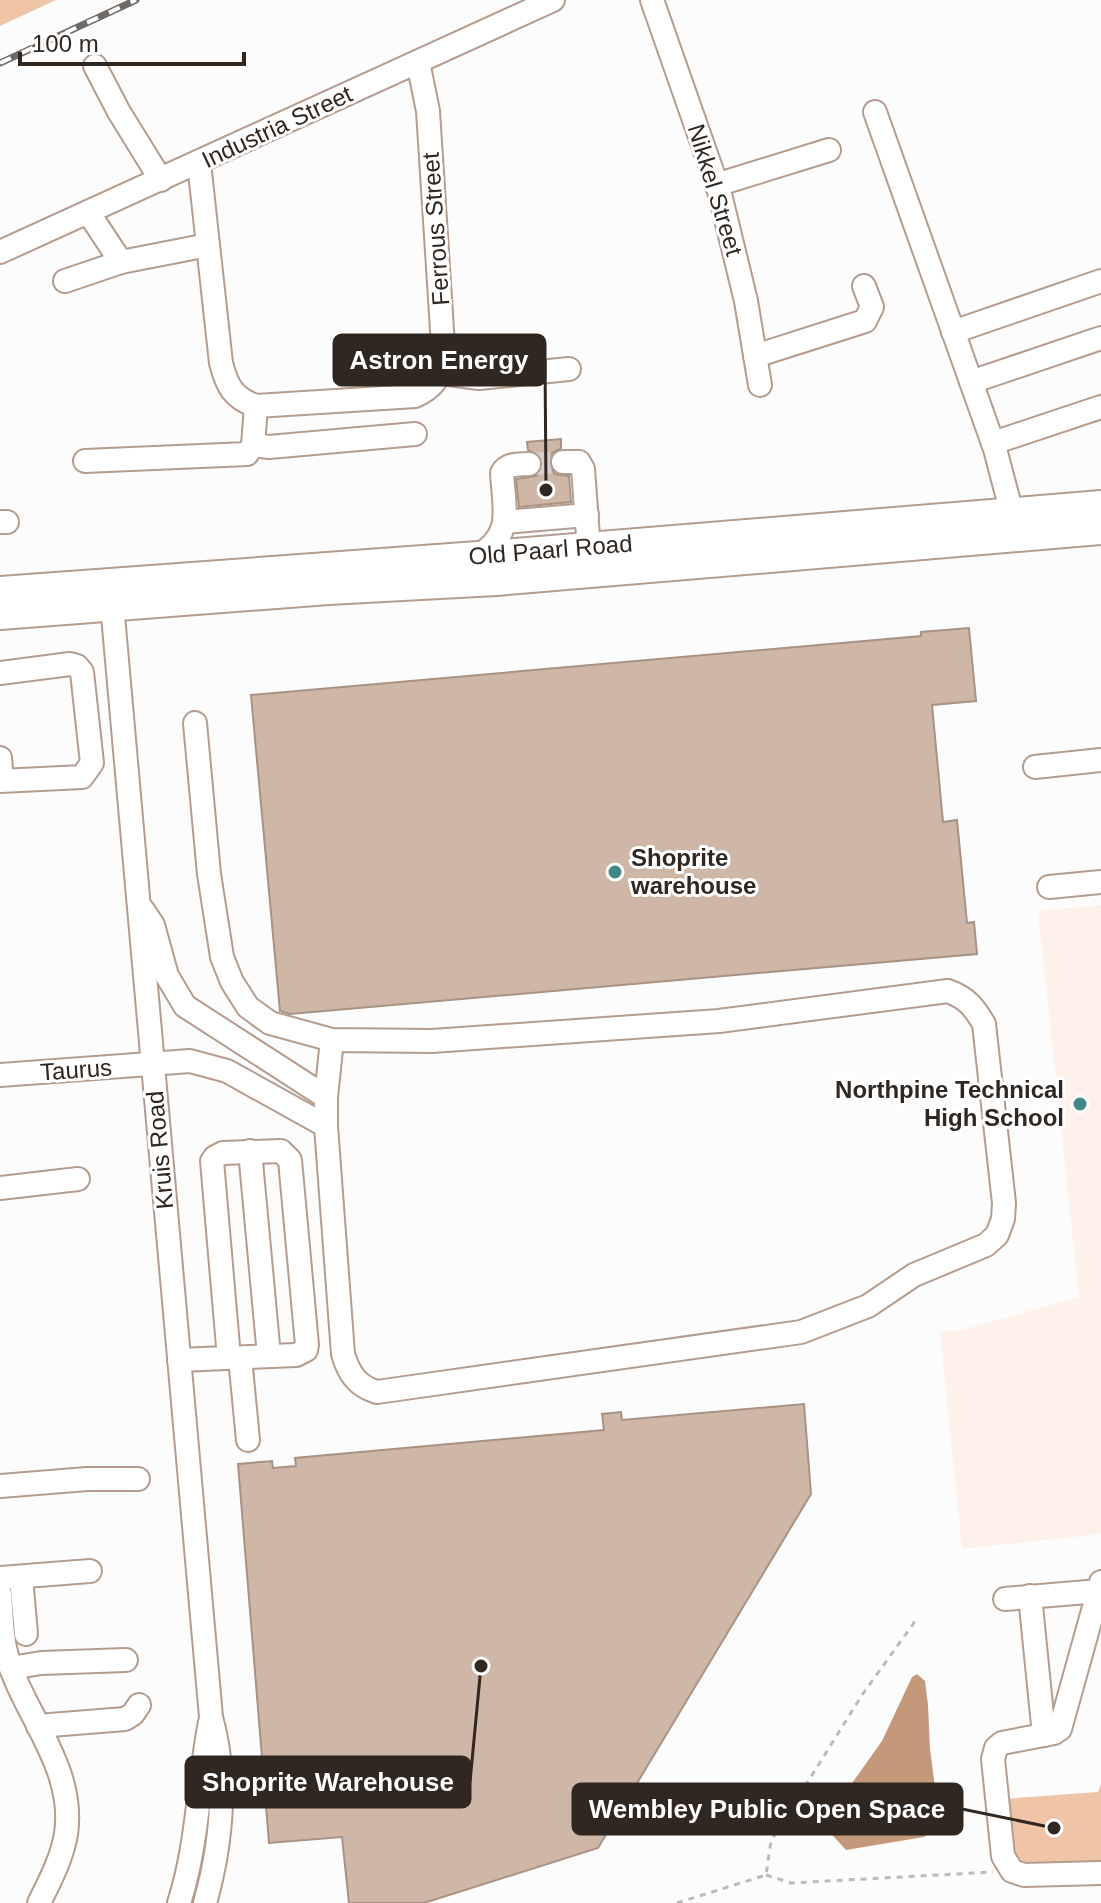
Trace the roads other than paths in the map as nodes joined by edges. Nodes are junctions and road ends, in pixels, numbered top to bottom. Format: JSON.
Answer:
{"nodes":[{"id":1,"x":553,"y":0,"type":"edge"},
{"id":2,"x":652,"y":0,"type":"edge"},
{"id":3,"x":418,"y":62,"type":"junction"},
{"id":4,"x":95,"y":66,"type":"dead end"},
{"id":5,"x":875,"y":112,"type":"dead end"},
{"id":6,"x":829,"y":150,"type":"dead end"},
{"id":7,"x":199,"y":163,"type":"junction"},
{"id":8,"x":161,"y":180,"type":"junction"},
{"id":9,"x":716,"y":185,"type":"junction"},
{"id":10,"x":88,"y":212,"type":"junction"},
{"id":11,"x":208,"y":245,"type":"junction"},
{"id":12,"x":0,"y":252,"type":"edge"},
{"id":13,"x":121,"y":262,"type":"junction"},
{"id":14,"x":65,"y":281,"type":"dead end"},
{"id":15,"x":1101,"y":281,"type":"edge"},
{"id":16,"x":864,"y":286,"type":"dead end"},
{"id":17,"x":953,"y":332,"type":"junction"},
{"id":18,"x":1101,"y":338,"type":"edge"},
{"id":19,"x":755,"y":356,"type":"junction"},
{"id":20,"x":569,"y":369,"type":"dead end"},
{"id":21,"x":441,"y":373,"type":"junction"},
{"id":22,"x":971,"y":382,"type":"junction"},
{"id":23,"x":760,"y":385,"type":"dead end"},
{"id":24,"x":256,"y":406,"type":"junction"},
{"id":25,"x":1101,"y":407,"type":"edge"},
{"id":26,"x":415,"y":434,"type":"dead end"},
{"id":27,"x":993,"y":443,"type":"junction"},
{"id":28,"x":253,"y":445,"type":"junction"},
{"id":29,"x":85,"y":461,"type":"dead end"},
{"id":30,"x":563,"y":462,"type":"dead end"},
{"id":31,"x":529,"y":464,"type":"tunnel mouth"},
{"id":32,"x":1101,"y":505,"type":"edge"},
{"id":33,"x":587,"y":515,"type":"junction"},
{"id":34,"x":504,"y":522,"type":"junction"},
{"id":35,"x":1015,"y":526,"type":"junction"},
{"id":36,"x":1101,"y":530,"type":"edge"},
{"id":37,"x":478,"y":556,"type":"junction"},
{"id":38,"x":590,"y":560,"type":"junction"},
{"id":39,"x":0,"y":591,"type":"edge"},
{"id":40,"x":111,"y":596,"type":"junction"},
{"id":41,"x":0,"y":615,"type":"edge"},
{"id":42,"x":0,"y":673,"type":"edge"},
{"id":43,"x":195,"y":723,"type":"dead end"},
{"id":44,"x":1101,"y":760,"type":"edge"},
{"id":45,"x":1035,"y":767,"type":"dead end"},
{"id":46,"x":1,"y":773,"type":"edge"},
{"id":47,"x":1101,"y":882,"type":"edge"},
{"id":48,"x":1049,"y":887,"type":"dead end"},
{"id":49,"x":137,"y":898,"type":"junction"},
{"id":50,"x":332,"y":1040,"type":"junction"},
{"id":51,"x":243,"y":1043,"type":"junction"},
{"id":52,"x":190,"y":1061,"type":"junction"},
{"id":53,"x":152,"y":1065,"type":"junction"},
{"id":54,"x":0,"y":1075,"type":"edge"},
{"id":55,"x":326,"y":1097,"type":"junction"},
{"id":56,"x":326,"y":1126,"type":"junction"},
{"id":57,"x":250,"y":1151,"type":"junction"},
{"id":58,"x":78,"y":1179,"type":"dead end"},
{"id":59,"x":0,"y":1188,"type":"edge"},
{"id":60,"x":269,"y":1356,"type":"junction"},
{"id":61,"x":234,"y":1358,"type":"junction"},
{"id":62,"x":179,"y":1360,"type":"junction"},
{"id":63,"x":248,"y":1440,"type":"dead end"},
{"id":64,"x":138,"y":1479,"type":"dead end"},
{"id":65,"x":0,"y":1486,"type":"edge"},
{"id":66,"x":90,"y":1571,"type":"dead end"},
{"id":67,"x":11,"y":1578,"type":"edge"},
{"id":68,"x":1100,"y":1586,"type":"edge"},
{"id":69,"x":0,"y":1594,"type":"edge"},
{"id":70,"x":1030,"y":1596,"type":"junction"},
{"id":71,"x":1005,"y":1599,"type":"dead end"},
{"id":72,"x":26,"y":1634,"type":"dead end"},
{"id":73,"x":2,"y":1646,"type":"edge"},
{"id":74,"x":126,"y":1660,"type":"dead end"},
{"id":75,"x":11,"y":1668,"type":"junction"},
{"id":76,"x":139,"y":1705,"type":"dead end"},
{"id":77,"x":211,"y":1717,"type":"junction"},
{"id":78,"x":38,"y":1726,"type":"junction"},
{"id":79,"x":1044,"y":1735,"type":"junction"},
{"id":80,"x":1101,"y":1873,"type":"edge"},
{"id":81,"x":39,"y":1903,"type":"edge"},
{"id":82,"x":179,"y":1903,"type":"edge"},
{"id":83,"x":205,"y":1903,"type":"edge"}],
"edges":[{"from":1,"to":3,"type":"street","name":"Industria Street"},
{"from":2,"to":9,"type":"street","name":"Nikkel Street"},
{"from":3,"to":7,"type":"street","name":"Industria Street"},
{"from":3,"to":21,"type":"street","name":"Ferrous Street"},
{"from":4,"to":8,"type":"street"},
{"from":5,"to":17,"type":"street"},
{"from":6,"to":9,"type":"street"},
{"from":7,"to":8,"type":"street","name":"Industria Street"},
{"from":7,"to":11,"type":"street"},
{"from":8,"to":10,"type":"street","name":"Industria Street"},
{"from":9,"to":19,"type":"street","name":"Nikkel Street"},
{"from":10,"to":12,"type":"street","name":"Industria Street"},
{"from":10,"to":13,"type":"street"},
{"from":11,"to":13,"type":"street"},
{"from":11,"to":24,"type":"street"},
{"from":13,"to":14,"type":"street"},
{"from":15,"to":17,"type":"street"},
{"from":16,"to":19,"type":"street"},
{"from":17,"to":22,"type":"street"},
{"from":18,"to":22,"type":"street"},
{"from":19,"to":23,"type":"street","name":"Nikkel Street"},
{"from":20,"to":21,"type":"street"},
{"from":21,"to":24,"type":"street"},
{"from":22,"to":27,"type":"street"},
{"from":24,"to":28,"type":"street"},
{"from":25,"to":27,"type":"street"},
{"from":26,"to":28,"type":"street"},
{"from":27,"to":35,"type":"street"},
{"from":28,"to":29,"type":"street"},
{"from":30,"to":33,"type":"street"},
{"from":31,"to":34,"type":"street"},
{"from":32,"to":35,"type":"main road","name":"Old Paarl Road"},
{"from":33,"to":34,"type":"street"},
{"from":33,"to":38,"type":"street"},
{"from":34,"to":37,"type":"street"},
{"from":35,"to":36,"type":"main road","name":"Old Paarl Road"},
{"from":35,"to":38,"type":"main road","name":"Old Paarl Road"},
{"from":37,"to":38,"type":"main road","name":"Old Paarl Road"},
{"from":37,"to":40,"type":"main road","name":"Old Paarl Road"},
{"from":38,"to":40,"type":"main road","name":"Old Paarl Road"},
{"from":39,"to":40,"type":"main road","name":"Old Paarl Road"},
{"from":40,"to":41,"type":"main road","name":"Old Paarl Road"},
{"from":40,"to":49,"type":"street","name":"Kruis Road"},
{"from":42,"to":46,"type":"street"},
{"from":43,"to":50,"type":"street"},
{"from":44,"to":45,"type":"street"},
{"from":47,"to":48,"type":"street"},
{"from":49,"to":51,"type":"street"},
{"from":49,"to":53,"type":"street","name":"Kruis Road"},
{"from":50,"to":55,"type":"street"},
{"from":50,"to":56,"type":"street"},
{"from":51,"to":52,"type":"street"},
{"from":51,"to":55,"type":"street"},
{"from":52,"to":53,"type":"street","name":"Taurus"},
{"from":52,"to":56,"type":"street"},
{"from":53,"to":54,"type":"street","name":"Taurus"},
{"from":53,"to":62,"type":"street","name":"Kruis Road"},
{"from":55,"to":56,"type":"street"},
{"from":57,"to":60,"type":"street"},
{"from":57,"to":60,"type":"street"},
{"from":57,"to":61,"type":"street"},
{"from":58,"to":59,"type":"street"},
{"from":60,"to":61,"type":"street"},
{"from":61,"to":62,"type":"street"},
{"from":61,"to":63,"type":"street"},
{"from":62,"to":77,"type":"street","name":"Kruis Road"},
{"from":64,"to":65,"type":"street"},
{"from":66,"to":67,"type":"street"},
{"from":67,"to":72,"type":"street"},
{"from":68,"to":70,"type":"street"},
{"from":68,"to":79,"type":"street"},
{"from":69,"to":73,"type":"street"},
{"from":70,"to":71,"type":"street"},
{"from":70,"to":79,"type":"street"},
{"from":73,"to":75,"type":"street"},
{"from":74,"to":75,"type":"street"},
{"from":75,"to":78,"type":"street"},
{"from":76,"to":78,"type":"street"},
{"from":77,"to":82,"type":"street","name":"Kruis Road"},
{"from":77,"to":83,"type":"street","name":"Kruis Road"},
{"from":78,"to":81,"type":"street"},
{"from":79,"to":80,"type":"street"}]}
